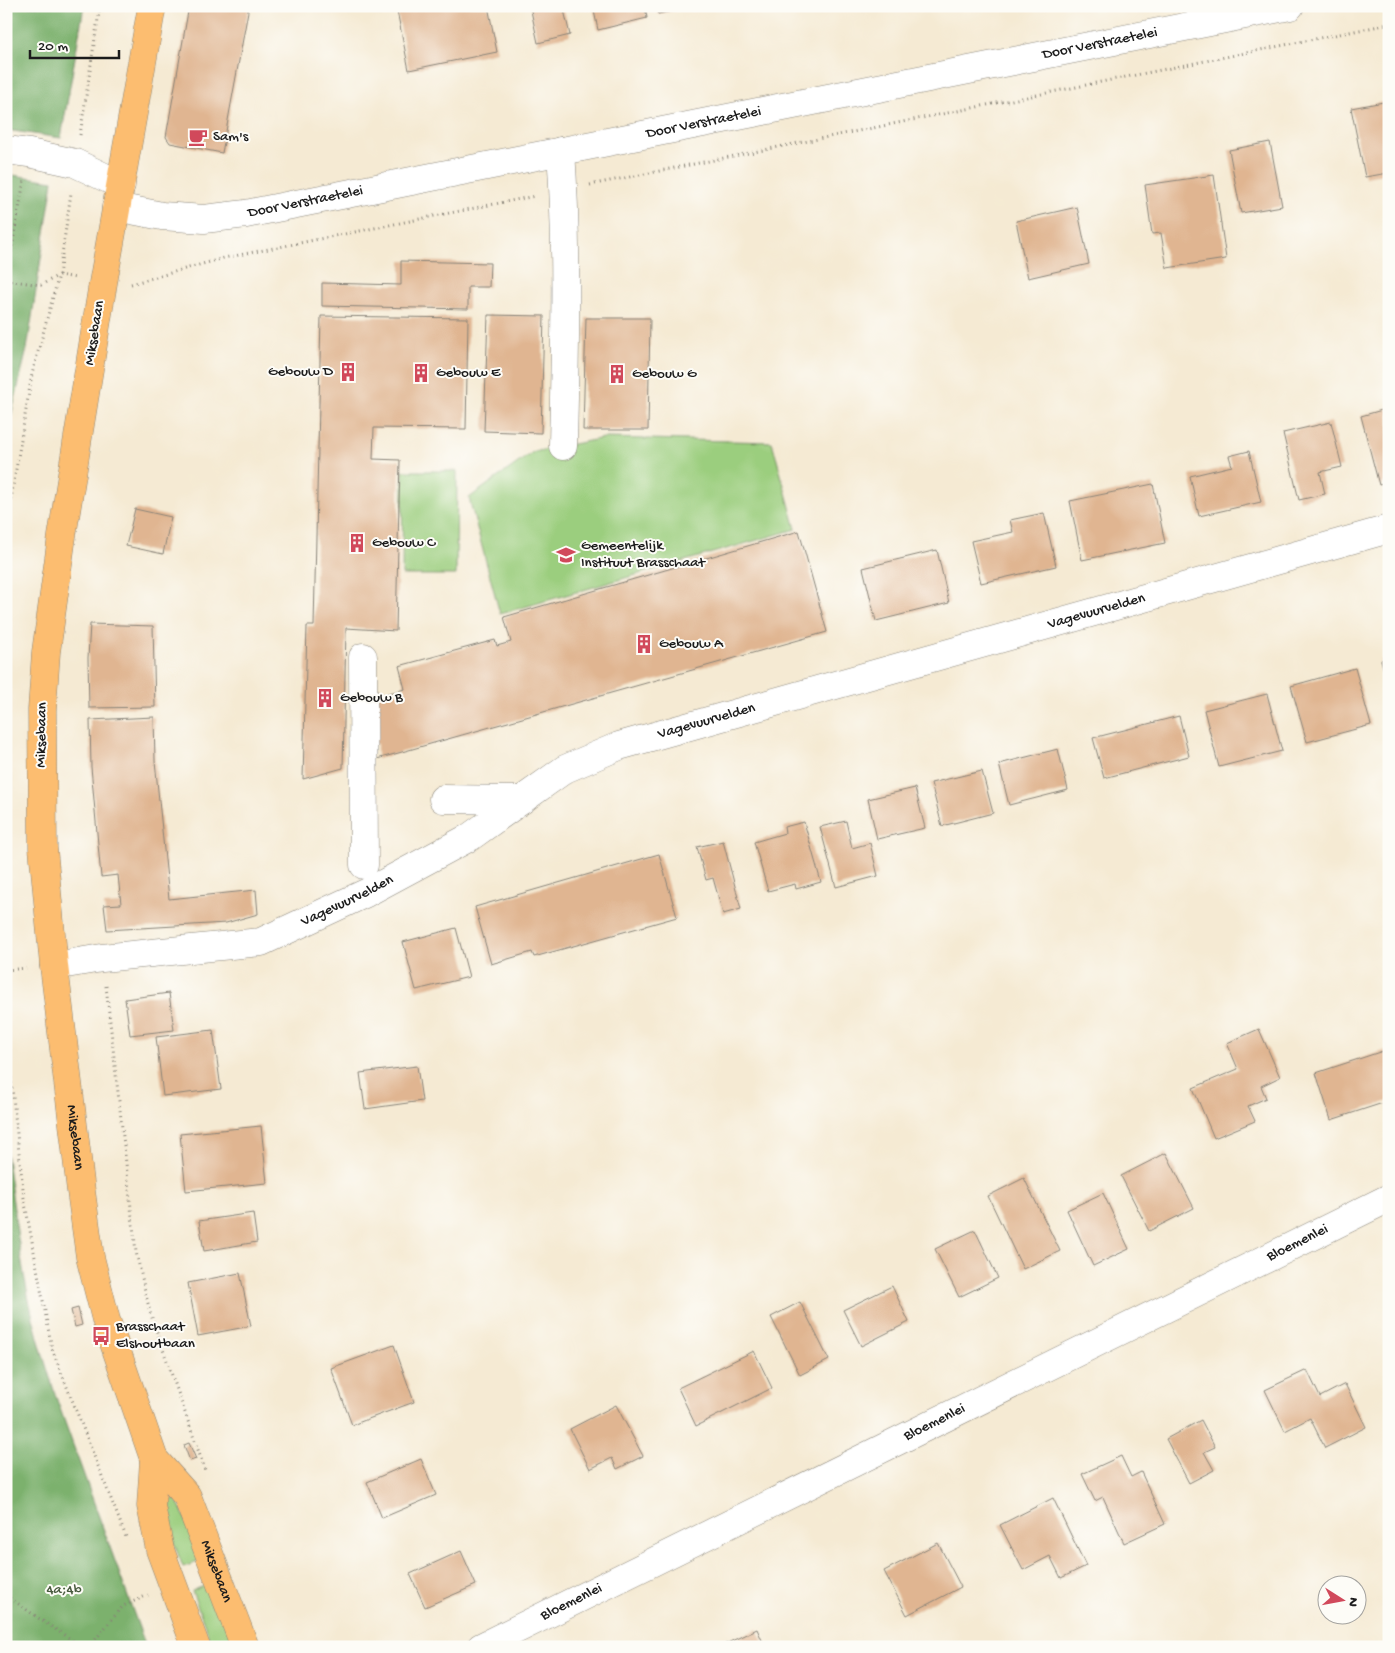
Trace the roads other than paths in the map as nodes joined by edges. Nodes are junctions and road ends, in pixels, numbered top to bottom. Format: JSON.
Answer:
{"nodes":[{"id":1,"x":152,"y":6,"type":"edge"},
{"id":2,"x":1290,"y":6,"type":"edge"},
{"id":3,"x":18,"y":151,"type":"edge"},
{"id":4,"x":561,"y":151,"type":"junction"},
{"id":5,"x":119,"y":196,"type":"junction"},
{"id":6,"x":563,"y":446,"type":"dead end"},
{"id":7,"x":1389,"y":529,"type":"edge"},
{"id":8,"x":363,"y":657,"type":"dead end"},
{"id":9,"x":442,"y":799,"type":"dead end"},
{"id":10,"x":522,"y":800,"type":"junction"},
{"id":11,"x":378,"y":812,"type":"dead end"},
{"id":12,"x":364,"y":865,"type":"junction"},
{"id":13,"x":354,"y":898,"type":"junction"},
{"id":14,"x":54,"y":966,"type":"junction"},
{"id":15,"x":1389,"y":1198,"type":"edge"},
{"id":16,"x":154,"y":1459,"type":"junction"},
{"id":17,"x":187,"y":1496,"type":"junction"},
{"id":18,"x":151,"y":1506,"type":"junction"},
{"id":19,"x":196,"y":1647,"type":"edge"},
{"id":20,"x":245,"y":1647,"type":"edge"},
{"id":21,"x":481,"y":1647,"type":"edge"}],
"edges":[{"from":1,"to":5,"type":"main road","name":"Miksebaan"},
{"from":2,"to":4,"type":"street","name":"Door Verstraetelei"},
{"from":3,"to":5,"type":"street","name":"Door Verstraetelei"},
{"from":4,"to":5,"type":"street","name":"Door Verstraetelei"},
{"from":4,"to":6,"type":"street"},
{"from":5,"to":14,"type":"main road","name":"Miksebaan"},
{"from":7,"to":10,"type":"street","name":"Vagevuurvelden"},
{"from":8,"to":12,"type":"street"},
{"from":9,"to":10,"type":"street"},
{"from":10,"to":13,"type":"street","name":"Vagevuurvelden"},
{"from":11,"to":12,"type":"street"},
{"from":12,"to":13,"type":"street"},
{"from":13,"to":14,"type":"street","name":"Vagevuurvelden"},
{"from":14,"to":16,"type":"main road","name":"Miksebaan"},
{"from":15,"to":21,"type":"street","name":"Bloemenlei"},
{"from":16,"to":17,"type":"main road","name":"Miksebaan"},
{"from":16,"to":18,"type":"main road","name":"Miksebaan"},
{"from":17,"to":18,"type":"main road"},
{"from":17,"to":20,"type":"main road","name":"Miksebaan"},
{"from":18,"to":19,"type":"main road","name":"Miksebaan"}]}
